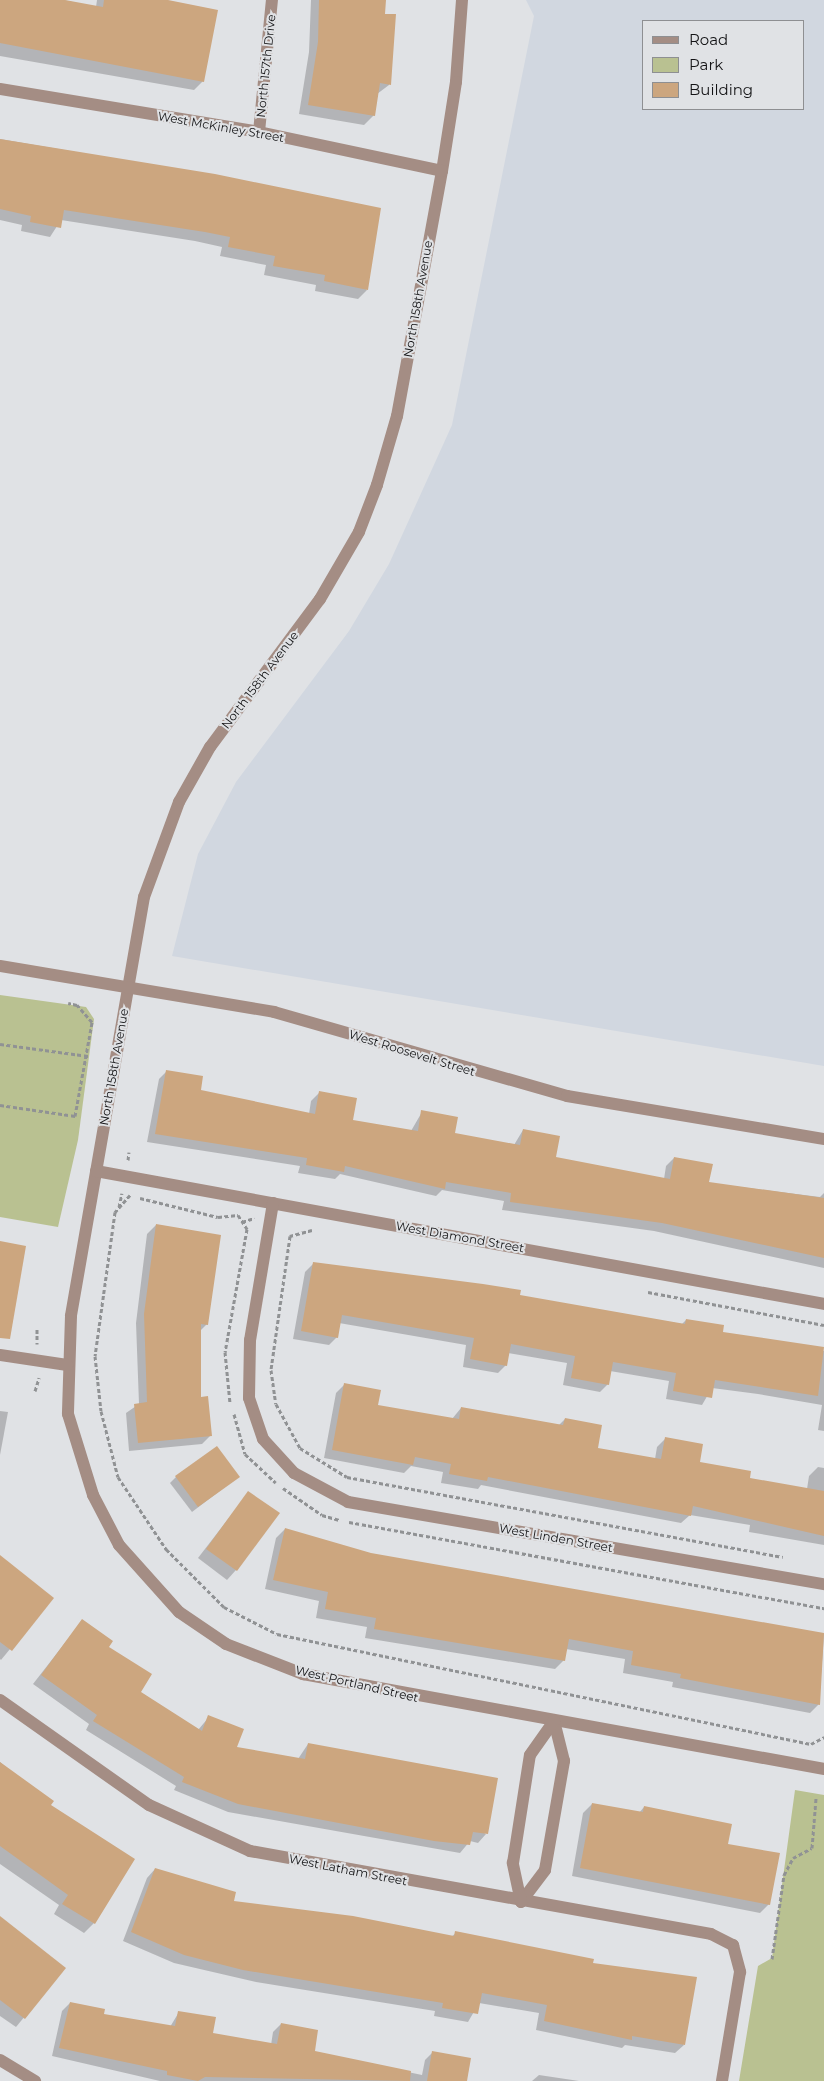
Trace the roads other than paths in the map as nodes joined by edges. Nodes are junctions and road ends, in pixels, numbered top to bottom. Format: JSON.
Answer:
{"nodes":[{"id":1,"x":272,"y":0,"type":"edge"},
{"id":2,"x":462,"y":0,"type":"edge"},
{"id":3,"x":0,"y":89,"type":"edge"},
{"id":4,"x":258,"y":132,"type":"junction"},
{"id":5,"x":442,"y":171,"type":"junction"},
{"id":6,"x":0,"y":966,"type":"edge"},
{"id":7,"x":128,"y":986,"type":"junction"},
{"id":8,"x":824,"y":1139,"type":"edge"},
{"id":9,"x":96,"y":1171,"type":"junction"},
{"id":10,"x":273,"y":1202,"type":"junction"},
{"id":11,"x":824,"y":1304,"type":"edge"},
{"id":12,"x":0,"y":1354,"type":"edge"},
{"id":13,"x":67,"y":1365,"type":"junction"},
{"id":14,"x":824,"y":1584,"type":"edge"},
{"id":15,"x":0,"y":1700,"type":"edge"},
{"id":16,"x":554,"y":1721,"type":"junction"},
{"id":17,"x":824,"y":1769,"type":"edge"},
{"id":18,"x":521,"y":1902,"type":"junction"},
{"id":19,"x":0,"y":2060,"type":"edge"},
{"id":20,"x":35,"y":2081,"type":"edge"},
{"id":21,"x":722,"y":2081,"type":"edge"}],
"edges":[{"from":1,"to":4,"type":"street","name":"North 157th Drive"},
{"from":2,"to":5,"type":"street","name":"North 158th Avenue"},
{"from":3,"to":4,"type":"street","name":"West McKinley Street"},
{"from":4,"to":5,"type":"street","name":"West McKinley Street"},
{"from":5,"to":7,"type":"street","name":"North 158th Avenue"},
{"from":6,"to":7,"type":"street","name":"West Roosevelt Street"},
{"from":7,"to":8,"type":"street","name":"West Roosevelt Street"},
{"from":7,"to":9,"type":"street","name":"North 158th Avenue"},
{"from":9,"to":10,"type":"street","name":"West Diamond Street"},
{"from":9,"to":13,"type":"street","name":"North 158th Avenue"},
{"from":10,"to":11,"type":"street","name":"West Diamond Street"},
{"from":10,"to":14,"type":"street","name":"West Linden Street"},
{"from":12,"to":13,"type":"street"},
{"from":13,"to":16,"type":"street","name":"West Portland Street"},
{"from":15,"to":18,"type":"street","name":"West Latham Street"},
{"from":16,"to":17,"type":"street","name":"West Portland Street"},
{"from":16,"to":18,"type":"street"},
{"from":16,"to":18,"type":"street"},
{"from":18,"to":21,"type":"street","name":"West Latham Street"},
{"from":19,"to":20,"type":"street"}]}
